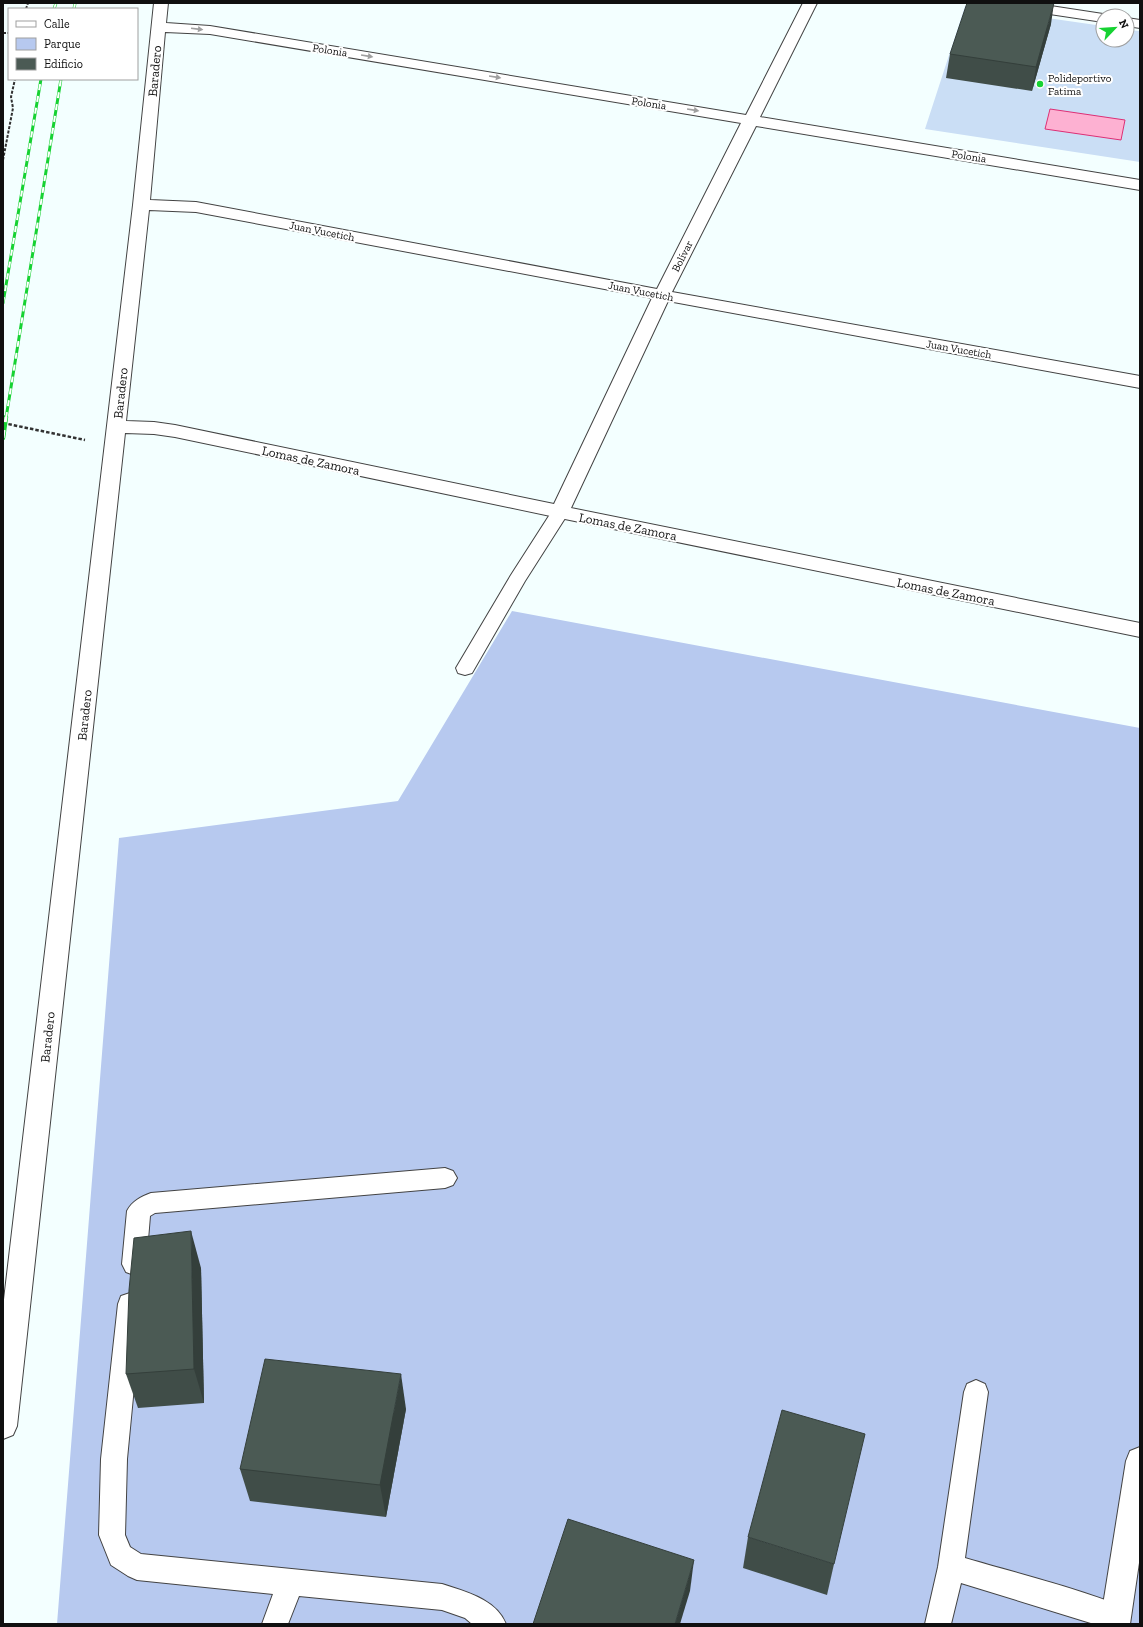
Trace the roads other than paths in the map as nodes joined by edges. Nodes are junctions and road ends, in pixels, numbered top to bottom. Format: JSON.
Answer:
{"nodes":[{"id":1,"x":161,"y":3,"type":"edge"},
{"id":2,"x":810,"y":3,"type":"edge"},
{"id":3,"x":1002,"y":3,"type":"edge"},
{"id":4,"x":1095,"y":17,"type":"edge"},
{"id":5,"x":158,"y":27,"type":"junction"},
{"id":6,"x":751,"y":120,"type":"junction"},
{"id":7,"x":1140,"y":185,"type":"edge"},
{"id":8,"x":141,"y":204,"type":"junction"},
{"id":9,"x":662,"y":295,"type":"junction"},
{"id":10,"x":1140,"y":382,"type":"edge"},
{"id":11,"x":115,"y":437,"type":"junction"},
{"id":12,"x":560,"y":512,"type":"junction"},
{"id":13,"x":1140,"y":630,"type":"edge"},
{"id":14,"x":465,"y":668,"type":"dead end"},
{"id":15,"x":445,"y":1178,"type":"dead end"},
{"id":16,"x":976,"y":1392,"type":"dead end"},
{"id":17,"x":3,"y":1426,"type":"edge"},
{"id":18,"x":1140,"y":1461,"type":"edge"},
{"id":19,"x":951,"y":1567,"type":"junction"},
{"id":20,"x":291,"y":1583,"type":"junction"},
{"id":21,"x":1116,"y":1621,"type":"edge"},
{"id":22,"x":275,"y":1624,"type":"edge"},
{"id":23,"x":493,"y":1624,"type":"edge"},
{"id":24,"x":938,"y":1624,"type":"edge"}],
"edges":[{"from":1,"to":5,"type":"street","name":"Baradero"},
{"from":2,"to":6,"type":"street","name":"Bolívar"},
{"from":3,"to":4,"type":"street"},
{"from":5,"to":6,"type":"street","name":"Polonia","one_way":true},
{"from":5,"to":8,"type":"street","name":"Baradero"},
{"from":6,"to":7,"type":"street","name":"Polonia"},
{"from":6,"to":9,"type":"street","name":"Bolívar"},
{"from":8,"to":9,"type":"street","name":"Juan Vucetich"},
{"from":8,"to":11,"type":"street","name":"Baradero"},
{"from":9,"to":10,"type":"street","name":"Juan Vucetich"},
{"from":9,"to":12,"type":"street","name":"Bolívar"},
{"from":11,"to":12,"type":"street","name":"Lomas de Zamora"},
{"from":11,"to":17,"type":"street","name":"Baradero"},
{"from":12,"to":13,"type":"street","name":"Lomas de Zamora"},
{"from":12,"to":14,"type":"lane"},
{"from":15,"to":20,"type":"lane"},
{"from":16,"to":19,"type":"lane"},
{"from":18,"to":21,"type":"street"},
{"from":19,"to":21,"type":"lane"},
{"from":19,"to":24,"type":"lane"},
{"from":20,"to":22,"type":"lane"},
{"from":20,"to":23,"type":"lane"}]}
